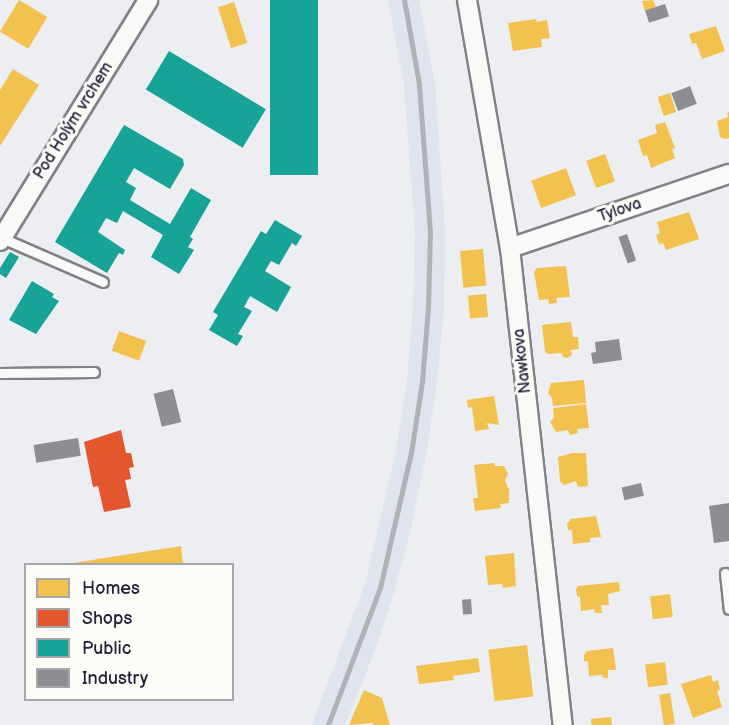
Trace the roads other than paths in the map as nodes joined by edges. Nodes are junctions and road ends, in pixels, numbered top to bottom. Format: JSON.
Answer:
{"nodes":[{"id":1,"x":148,"y":0,"type":"edge"},
{"id":2,"x":468,"y":0,"type":"edge"},
{"id":3,"x":729,"y":174,"type":"edge"},
{"id":4,"x":1,"y":240,"type":"edge"},
{"id":5,"x":510,"y":248,"type":"junction"},
{"id":6,"x":103,"y":282,"type":"dead end"},
{"id":7,"x":94,"y":372,"type":"dead end"},
{"id":8,"x":0,"y":373,"type":"edge"},
{"id":9,"x":725,"y":573,"type":"dead end"},
{"id":10,"x":729,"y":609,"type":"edge"},
{"id":11,"x":563,"y":725,"type":"edge"}],
"edges":[{"from":1,"to":4,"type":"street","name":"Pod Holým vrchem"},
{"from":2,"to":5,"type":"street","name":"Nawkova"},
{"from":3,"to":5,"type":"street","name":"Tylova"},
{"from":4,"to":6,"type":"lane"},
{"from":5,"to":11,"type":"street","name":"Nawkova"},
{"from":7,"to":8,"type":"lane"},
{"from":9,"to":10,"type":"lane"}]}
